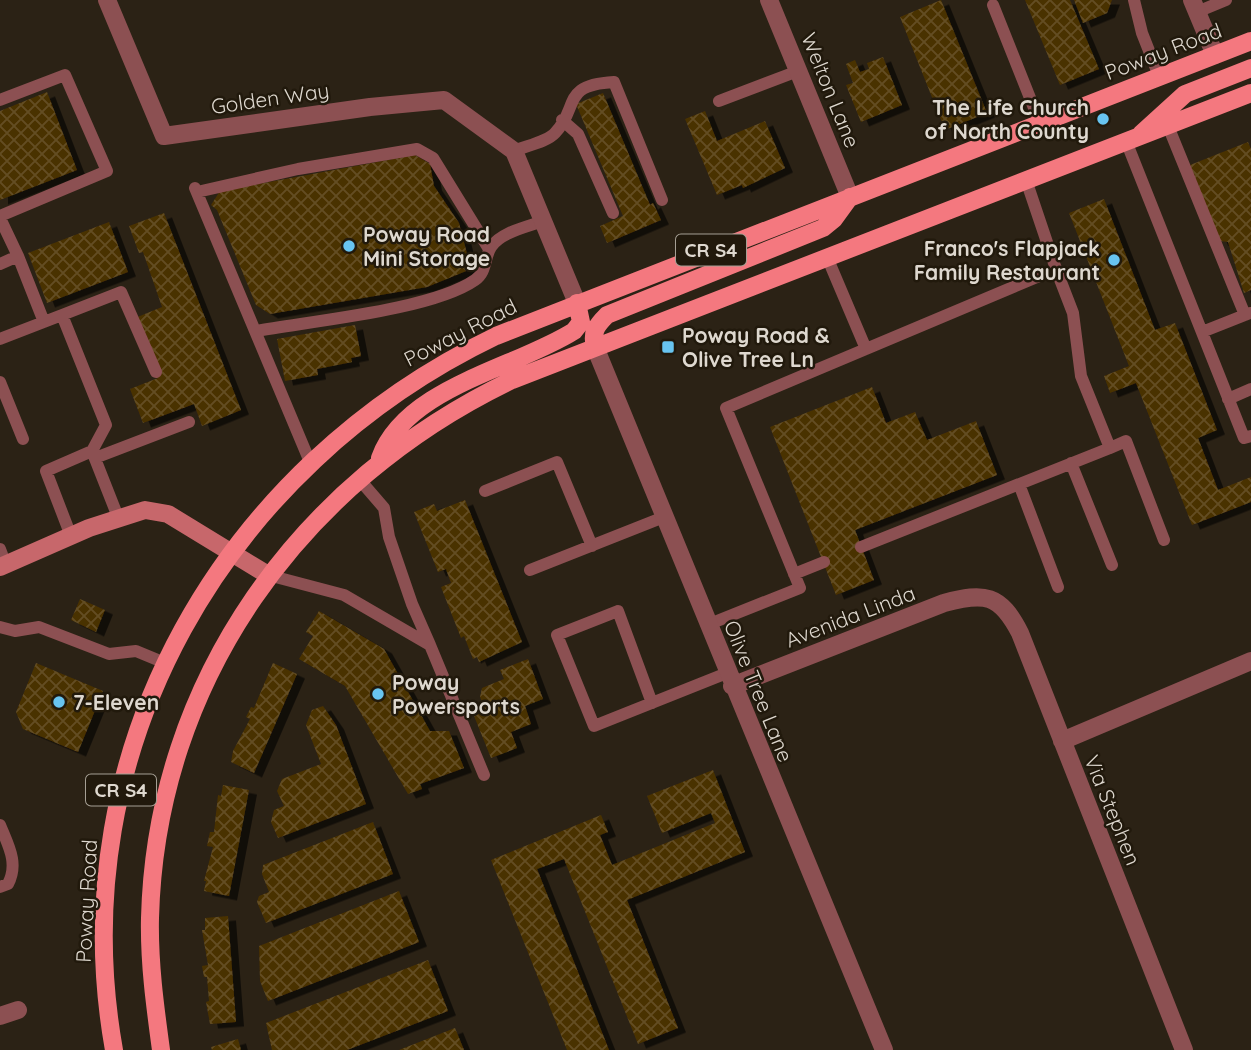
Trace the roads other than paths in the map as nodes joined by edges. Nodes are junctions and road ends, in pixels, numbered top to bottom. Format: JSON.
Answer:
{"nodes":[{"id":1,"x":107,"y":0,"type":"edge"},
{"id":2,"x":769,"y":0,"type":"edge"},
{"id":3,"x":1134,"y":0,"type":"edge"},
{"id":4,"x":1226,"y":0,"type":"edge"},
{"id":5,"x":993,"y":5,"type":"dead end"},
{"id":6,"x":1194,"y":6,"type":"edge"},
{"id":7,"x":1251,"y":41,"type":"edge"},
{"id":8,"x":1214,"y":55,"type":"junction"},
{"id":9,"x":1251,"y":68,"type":"edge"},
{"id":10,"x":798,"y":71,"type":"junction"},
{"id":11,"x":1159,"y":76,"type":"junction"},
{"id":12,"x":1251,"y":93,"type":"edge"},
{"id":13,"x":0,"y":100,"type":"edge"},
{"id":14,"x":719,"y":101,"type":"dead end"},
{"id":15,"x":562,"y":120,"type":"junction"},
{"id":16,"x":1040,"y":123,"type":"junction"},
{"id":17,"x":1168,"y":126,"type":"junction"},
{"id":18,"x":1133,"y":139,"type":"junction"},
{"id":19,"x":514,"y":151,"type":"junction"},
{"id":20,"x":1026,"y":180,"type":"junction"},
{"id":21,"x":850,"y":197,"type":"junction"},
{"id":22,"x":662,"y":200,"type":"dead end"},
{"id":23,"x":614,"y":213,"type":"dead end"},
{"id":24,"x":0,"y":217,"type":"edge"},
{"id":25,"x":543,"y":221,"type":"junction"},
{"id":26,"x":489,"y":249,"type":"junction"},
{"id":27,"x":18,"y":256,"type":"junction"},
{"id":28,"x":827,"y":257,"type":"junction"},
{"id":29,"x":0,"y":264,"type":"edge"},
{"id":30,"x":1056,"y":269,"type":"junction"},
{"id":31,"x":577,"y":303,"type":"junction"},
{"id":32,"x":1248,"y":314,"type":"edge"},
{"id":33,"x":62,"y":315,"type":"junction"},
{"id":34,"x":44,"y":322,"type":"junction"},
{"id":35,"x":256,"y":331,"type":"junction"},
{"id":36,"x":1202,"y":332,"type":"junction"},
{"id":37,"x":0,"y":339,"type":"edge"},
{"id":38,"x":595,"y":347,"type":"junction"},
{"id":39,"x":866,"y":349,"type":"junction"},
{"id":40,"x":156,"y":372,"type":"dead end"},
{"id":41,"x":0,"y":382,"type":"edge"},
{"id":42,"x":1251,"y":389,"type":"edge"},
{"id":43,"x":1228,"y":399,"type":"junction"},
{"id":44,"x":189,"y":422,"type":"dead end"},
{"id":45,"x":1251,"y":436,"type":"edge"},
{"id":46,"x":23,"y":439,"type":"dead end"},
{"id":47,"x":1110,"y":448,"type":"junction"},
{"id":48,"x":93,"y":455,"type":"junction"},
{"id":49,"x":310,"y":461,"type":"junction"},
{"id":50,"x":379,"y":462,"type":"junction"},
{"id":51,"x":1071,"y":463,"type":"junction"},
{"id":52,"x":359,"y":479,"type":"junction"},
{"id":53,"x":1019,"y":484,"type":"junction"},
{"id":54,"x":485,"y":491,"type":"dead end"},
{"id":55,"x":118,"y":517,"type":"junction"},
{"id":56,"x":664,"y":517,"type":"junction"},
{"id":57,"x":71,"y":536,"type":"junction"},
{"id":58,"x":1164,"y":540,"type":"dead end"},
{"id":59,"x":592,"y":546,"type":"junction"},
{"id":60,"x":861,"y":547,"type":"dead end"},
{"id":61,"x":229,"y":554,"type":"junction"},
{"id":62,"x":2,"y":560,"type":"edge"},
{"id":63,"x":824,"y":562,"type":"dead end"},
{"id":64,"x":1112,"y":565,"type":"dead end"},
{"id":65,"x":530,"y":570,"type":"dead end"},
{"id":66,"x":794,"y":574,"type":"junction"},
{"id":67,"x":268,"y":575,"type":"junction"},
{"id":68,"x":1058,"y":587,"type":"dead end"},
{"id":69,"x":987,"y":598,"type":"joint"},
{"id":70,"x":707,"y":625,"type":"junction"},
{"id":71,"x":0,"y":627,"type":"edge"},
{"id":72,"x":430,"y":645,"type":"junction"},
{"id":73,"x":1251,"y":661,"type":"edge"},
{"id":74,"x":165,"y":663,"type":"junction"},
{"id":75,"x":729,"y":680,"type":"junction"},
{"id":76,"x":652,"y":703,"type":"junction"},
{"id":77,"x":1062,"y":741,"type":"junction"},
{"id":78,"x":484,"y":775,"type":"dead end"},
{"id":79,"x":0,"y":825,"type":"edge"},
{"id":80,"x":0,"y":887,"type":"edge"},
{"id":81,"x":18,"y":1010,"type":"dead end"},
{"id":82,"x":0,"y":1017,"type":"edge"},
{"id":83,"x":114,"y":1050,"type":"edge"},
{"id":84,"x":161,"y":1050,"type":"edge"},
{"id":85,"x":884,"y":1050,"type":"edge"},
{"id":86,"x":1184,"y":1050,"type":"edge"}],
"edges":[{"from":1,"to":19,"type":"street","name":"Golden Way"},
{"from":2,"to":10,"type":"street","name":"Welton Lane"},
{"from":3,"to":11,"type":"lane"},
{"from":4,"to":6,"type":"lane"},
{"from":5,"to":16,"type":"lane"},
{"from":6,"to":8,"type":"street"},
{"from":7,"to":8,"type":"main road","name":"Poway Road","number":"CR S4"},
{"from":8,"to":11,"type":"main road","name":"Poway Road","number":"CR S4"},
{"from":9,"to":18,"type":"main road"},
{"from":10,"to":14,"type":"lane"},
{"from":10,"to":21,"type":"street","name":"Welton Lane"},
{"from":11,"to":16,"type":"main road","name":"Poway Road","number":"CR S4"},
{"from":12,"to":17,"type":"main road","number":"CR S4"},
{"from":13,"to":24,"type":"lane"},
{"from":15,"to":19,"type":"lane"},
{"from":15,"to":22,"type":"lane"},
{"from":15,"to":23,"type":"lane"},
{"from":16,"to":21,"type":"main road","name":"Poway Road","number":"CR S4"},
{"from":17,"to":18,"type":"main road","number":"CR S4"},
{"from":17,"to":32,"type":"lane"},
{"from":18,"to":20,"type":"main road","number":"CR S4"},
{"from":18,"to":36,"type":"lane"},
{"from":19,"to":25,"type":"street"},
{"from":20,"to":28,"type":"main road","number":"CR S4"},
{"from":20,"to":30,"type":"lane"},
{"from":21,"to":31,"type":"main road","name":"Poway Road","number":"CR S4"},
{"from":21,"to":38,"type":"main road"},
{"from":24,"to":27,"type":"lane"},
{"from":25,"to":26,"type":"lane"},
{"from":25,"to":31,"type":"street"},
{"from":26,"to":35,"type":"lane"},
{"from":26,"to":35,"type":"lane"},
{"from":27,"to":29,"type":"lane"},
{"from":27,"to":34,"type":"lane"},
{"from":28,"to":38,"type":"main road","number":"CR S4"},
{"from":28,"to":39,"type":"lane"},
{"from":30,"to":39,"type":"lane"},
{"from":30,"to":47,"type":"lane"},
{"from":31,"to":49,"type":"main road","name":"Poway Road","number":"CR S4"},
{"from":31,"to":50,"type":"main road"},
{"from":32,"to":36,"type":"lane"},
{"from":33,"to":34,"type":"lane"},
{"from":33,"to":40,"type":"lane"},
{"from":33,"to":48,"type":"lane"},
{"from":34,"to":37,"type":"lane"},
{"from":35,"to":49,"type":"lane"},
{"from":36,"to":43,"type":"lane"},
{"from":38,"to":50,"type":"main road","number":"CR S4"},
{"from":38,"to":56,"type":"street","name":"Olive Tree Lane"},
{"from":39,"to":66,"type":"lane"},
{"from":41,"to":46,"type":"lane"},
{"from":42,"to":43,"type":"lane"},
{"from":43,"to":45,"type":"lane"},
{"from":44,"to":48,"type":"lane"},
{"from":47,"to":51,"type":"lane"},
{"from":47,"to":58,"type":"lane"},
{"from":48,"to":55,"type":"lane"},
{"from":48,"to":57,"type":"lane"},
{"from":49,"to":61,"type":"main road","name":"Poway Road","number":"CR S4"},
{"from":50,"to":52,"type":"main road","number":"CR S4"},
{"from":51,"to":53,"type":"lane"},
{"from":51,"to":64,"type":"lane"},
{"from":52,"to":67,"type":"main road","number":"CR S4"},
{"from":52,"to":72,"type":"lane"},
{"from":53,"to":60,"type":"lane"},
{"from":53,"to":68,"type":"lane"},
{"from":54,"to":59,"type":"lane"},
{"from":55,"to":57,"type":"street"},
{"from":55,"to":61,"type":"street"},
{"from":56,"to":59,"type":"lane"},
{"from":56,"to":70,"type":"street","name":"Olive Tree Lane"},
{"from":57,"to":62,"type":"street"},
{"from":59,"to":65,"type":"lane"},
{"from":61,"to":67,"type":"street"},
{"from":61,"to":74,"type":"main road","name":"Poway Road","number":"CR S4"},
{"from":63,"to":66,"type":"lane"},
{"from":66,"to":70,"type":"lane"},
{"from":67,"to":72,"type":"lane"},
{"from":67,"to":84,"type":"main road","number":"CR S4"},
{"from":69,"to":75,"type":"street","name":"Avenida Linda"},
{"from":69,"to":77,"type":"street","name":"Via Stephen"},
{"from":70,"to":75,"type":"street","name":"Olive Tree Lane"},
{"from":71,"to":74,"type":"lane"},
{"from":72,"to":78,"type":"lane"},
{"from":73,"to":77,"type":"street"},
{"from":74,"to":83,"type":"main road","name":"Poway Road","number":"CR S4"},
{"from":75,"to":76,"type":"lane"},
{"from":75,"to":85,"type":"street","name":"Olive Tree Lane"},
{"from":76,"to":76,"type":"lane"},
{"from":77,"to":86,"type":"street","name":"Via Stephen"},
{"from":79,"to":80,"type":"lane"},
{"from":81,"to":82,"type":"street"}]}
